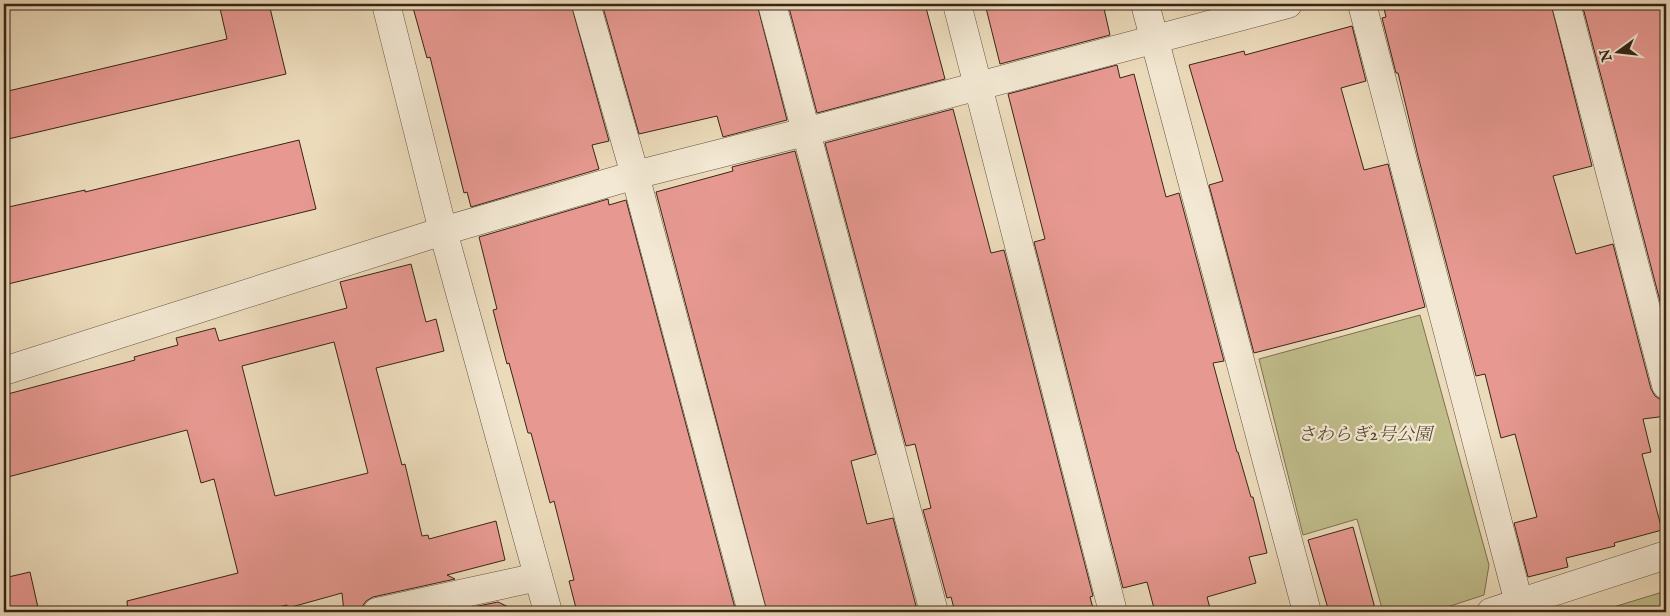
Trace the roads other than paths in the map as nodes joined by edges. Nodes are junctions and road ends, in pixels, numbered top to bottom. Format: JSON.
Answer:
{"nodes":[{"id":1,"x":386,"y":4,"type":"edge"},
{"id":2,"x":586,"y":4,"type":"edge"},
{"id":3,"x":772,"y":4,"type":"edge"},
{"id":4,"x":957,"y":4,"type":"edge"},
{"id":5,"x":1145,"y":4,"type":"edge"},
{"id":6,"x":1288,"y":4,"type":"edge"},
{"id":7,"x":1362,"y":4,"type":"edge"},
{"id":8,"x":1566,"y":4,"type":"edge"},
{"id":9,"x":1155,"y":40,"type":"junction"},
{"id":10,"x":978,"y":86,"type":"junction"},
{"id":11,"x":805,"y":132,"type":"junction"},
{"id":12,"x":634,"y":175,"type":"junction"},
{"id":13,"x":443,"y":231,"type":"junction"},
{"id":14,"x":4,"y":371,"type":"edge"},
{"id":15,"x":1666,"y":385,"type":"edge"},
{"id":16,"x":1666,"y":555,"type":"edge"},
{"id":17,"x":538,"y":577,"type":"junction"},
{"id":18,"x":1519,"y":603,"type":"junction"},
{"id":19,"x":377,"y":612,"type":"edge"},
{"id":20,"x":548,"y":612,"type":"edge"},
{"id":21,"x":752,"y":612,"type":"edge"},
{"id":22,"x":934,"y":612,"type":"edge"},
{"id":23,"x":1114,"y":612,"type":"edge"},
{"id":24,"x":1307,"y":612,"type":"edge"},
{"id":25,"x":1491,"y":612,"type":"edge"}],
"edges":[{"from":1,"to":13,"type":"street"},
{"from":2,"to":12,"type":"street"},
{"from":3,"to":11,"type":"street"},
{"from":4,"to":10,"type":"street"},
{"from":5,"to":9,"type":"street"},
{"from":6,"to":9,"type":"street"},
{"from":7,"to":18,"type":"street"},
{"from":8,"to":15,"type":"street"},
{"from":9,"to":10,"type":"street"},
{"from":9,"to":24,"type":"street"},
{"from":10,"to":11,"type":"street"},
{"from":10,"to":23,"type":"street"},
{"from":11,"to":12,"type":"street"},
{"from":11,"to":22,"type":"street"},
{"from":12,"to":13,"type":"street"},
{"from":12,"to":21,"type":"street"},
{"from":13,"to":14,"type":"street"},
{"from":13,"to":17,"type":"street"},
{"from":16,"to":18,"type":"street"},
{"from":17,"to":19,"type":"street"},
{"from":17,"to":20,"type":"street"},
{"from":18,"to":25,"type":"street"}]}
